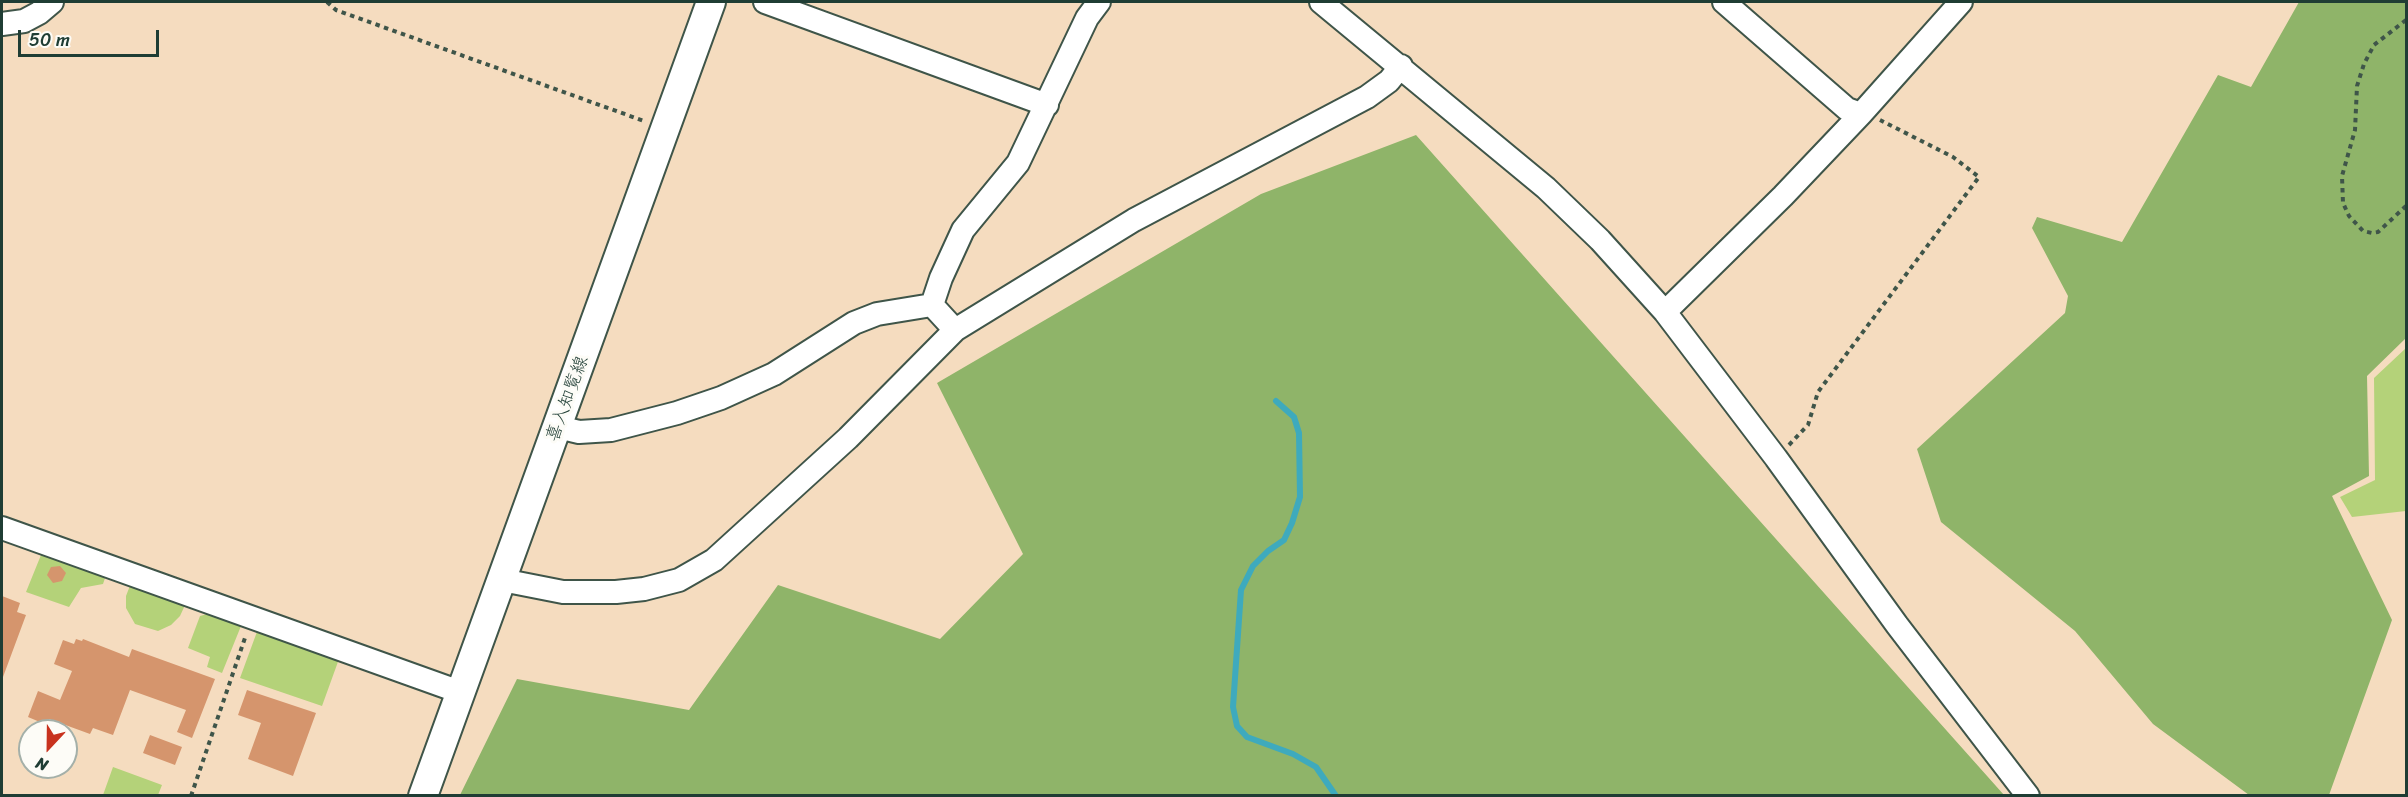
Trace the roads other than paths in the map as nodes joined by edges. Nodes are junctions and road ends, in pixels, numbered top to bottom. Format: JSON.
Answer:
{"nodes":[{"id":1,"x":52,"y":2,"type":"edge"},
{"id":2,"x":711,"y":2,"type":"edge"},
{"id":3,"x":765,"y":2,"type":"edge"},
{"id":4,"x":1099,"y":2,"type":"edge"},
{"id":5,"x":1321,"y":2,"type":"edge"},
{"id":6,"x":1724,"y":2,"type":"edge"},
{"id":7,"x":1961,"y":2,"type":"edge"},
{"id":8,"x":2,"y":24,"type":"edge"},
{"id":9,"x":1401,"y":66,"type":"junction"},
{"id":10,"x":1047,"y":105,"type":"junction"},
{"id":11,"x":1861,"y":114,"type":"junction"},
{"id":12,"x":932,"y":305,"type":"junction"},
{"id":13,"x":1665,"y":312,"type":"junction"},
{"id":14,"x":955,"y":330,"type":"junction"},
{"id":15,"x":558,"y":427,"type":"junction"},
{"id":16,"x":2,"y":528,"type":"edge"},
{"id":17,"x":502,"y":580,"type":"junction"},
{"id":18,"x":460,"y":692,"type":"junction"},
{"id":19,"x":423,"y":795,"type":"edge"},
{"id":20,"x":2028,"y":795,"type":"edge"}],
"edges":[{"from":1,"to":8,"type":"street"},
{"from":2,"to":15,"type":"main road","name":"喜入知覧線"},
{"from":3,"to":10,"type":"street"},
{"from":4,"to":10,"type":"street"},
{"from":5,"to":9,"type":"street"},
{"from":6,"to":11,"type":"street"},
{"from":7,"to":11,"type":"street"},
{"from":9,"to":13,"type":"street"},
{"from":9,"to":14,"type":"street"},
{"from":10,"to":12,"type":"street"},
{"from":11,"to":13,"type":"street"},
{"from":12,"to":14,"type":"street"},
{"from":12,"to":15,"type":"street"},
{"from":13,"to":20,"type":"street"},
{"from":14,"to":17,"type":"street"},
{"from":15,"to":17,"type":"main road","name":"喜入知覧線"},
{"from":16,"to":18,"type":"street"},
{"from":17,"to":18,"type":"main road","name":"喜入知覧線"},
{"from":18,"to":19,"type":"main road","name":"喜入知覧線"}]}
